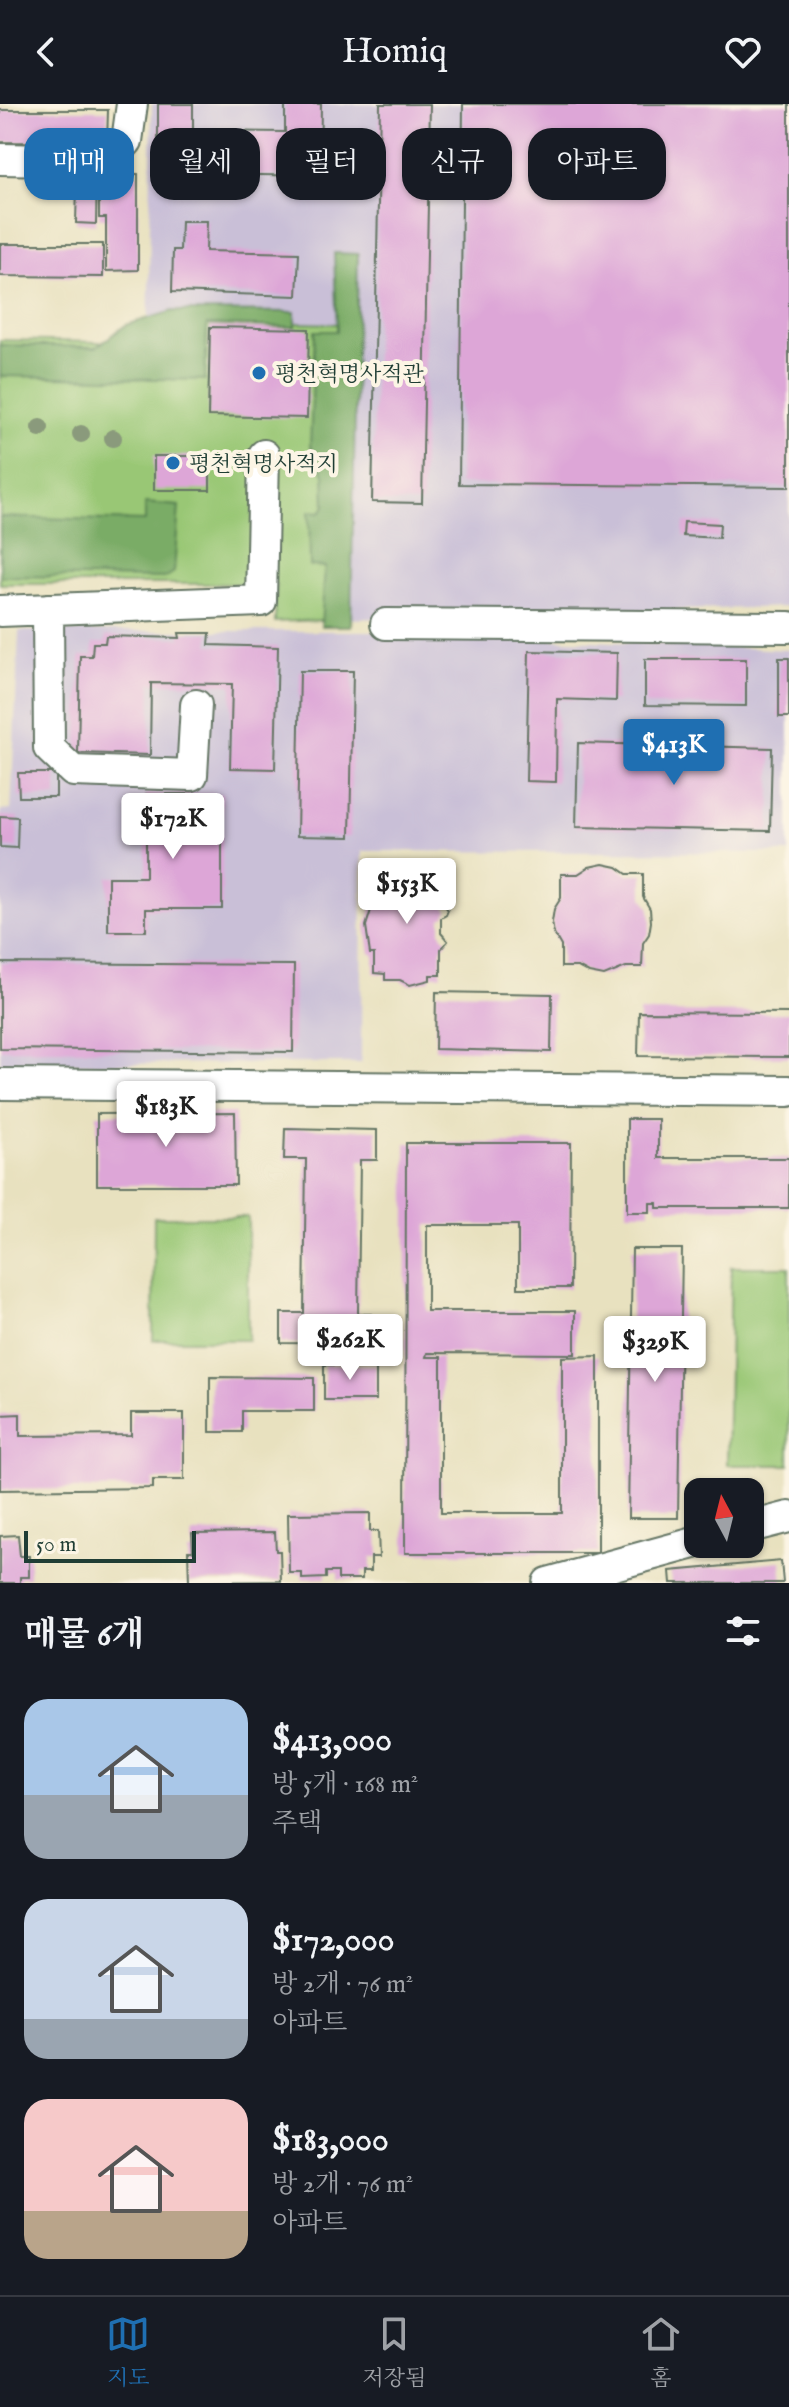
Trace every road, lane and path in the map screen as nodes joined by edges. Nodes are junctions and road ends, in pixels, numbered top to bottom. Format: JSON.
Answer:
{"nodes":[{"id":1,"x":132,"y":104,"type":"edge"},
{"id":2,"x":0,"y":159,"type":"edge"},
{"id":3,"x":264,"y":455,"type":"dead end"},
{"id":4,"x":48,"y":609,"type":"junction"},
{"id":5,"x":0,"y":611,"type":"edge"},
{"id":6,"x":386,"y":624,"type":"dead end"},
{"id":7,"x":789,"y":627,"type":"edge"},
{"id":8,"x":196,"y":705,"type":"dead end"},
{"id":9,"x":0,"y":1084,"type":"edge"},
{"id":10,"x":789,"y":1091,"type":"edge"},
{"id":11,"x":789,"y":1517,"type":"edge"},
{"id":12,"x":764,"y":1523,"type":"edge"},
{"id":13,"x":684,"y":1546,"type":"edge"},
{"id":14,"x":548,"y":1583,"type":"edge"}],
"edges":[{"from":1,"to":2,"type":"street"},
{"from":3,"to":4,"type":"street"},
{"from":4,"to":5,"type":"street"},
{"from":4,"to":8,"type":"street"},
{"from":6,"to":7,"type":"street"},
{"from":9,"to":10,"type":"street"},
{"from":11,"to":12,"type":"street"},
{"from":13,"to":14,"type":"street"}]}
